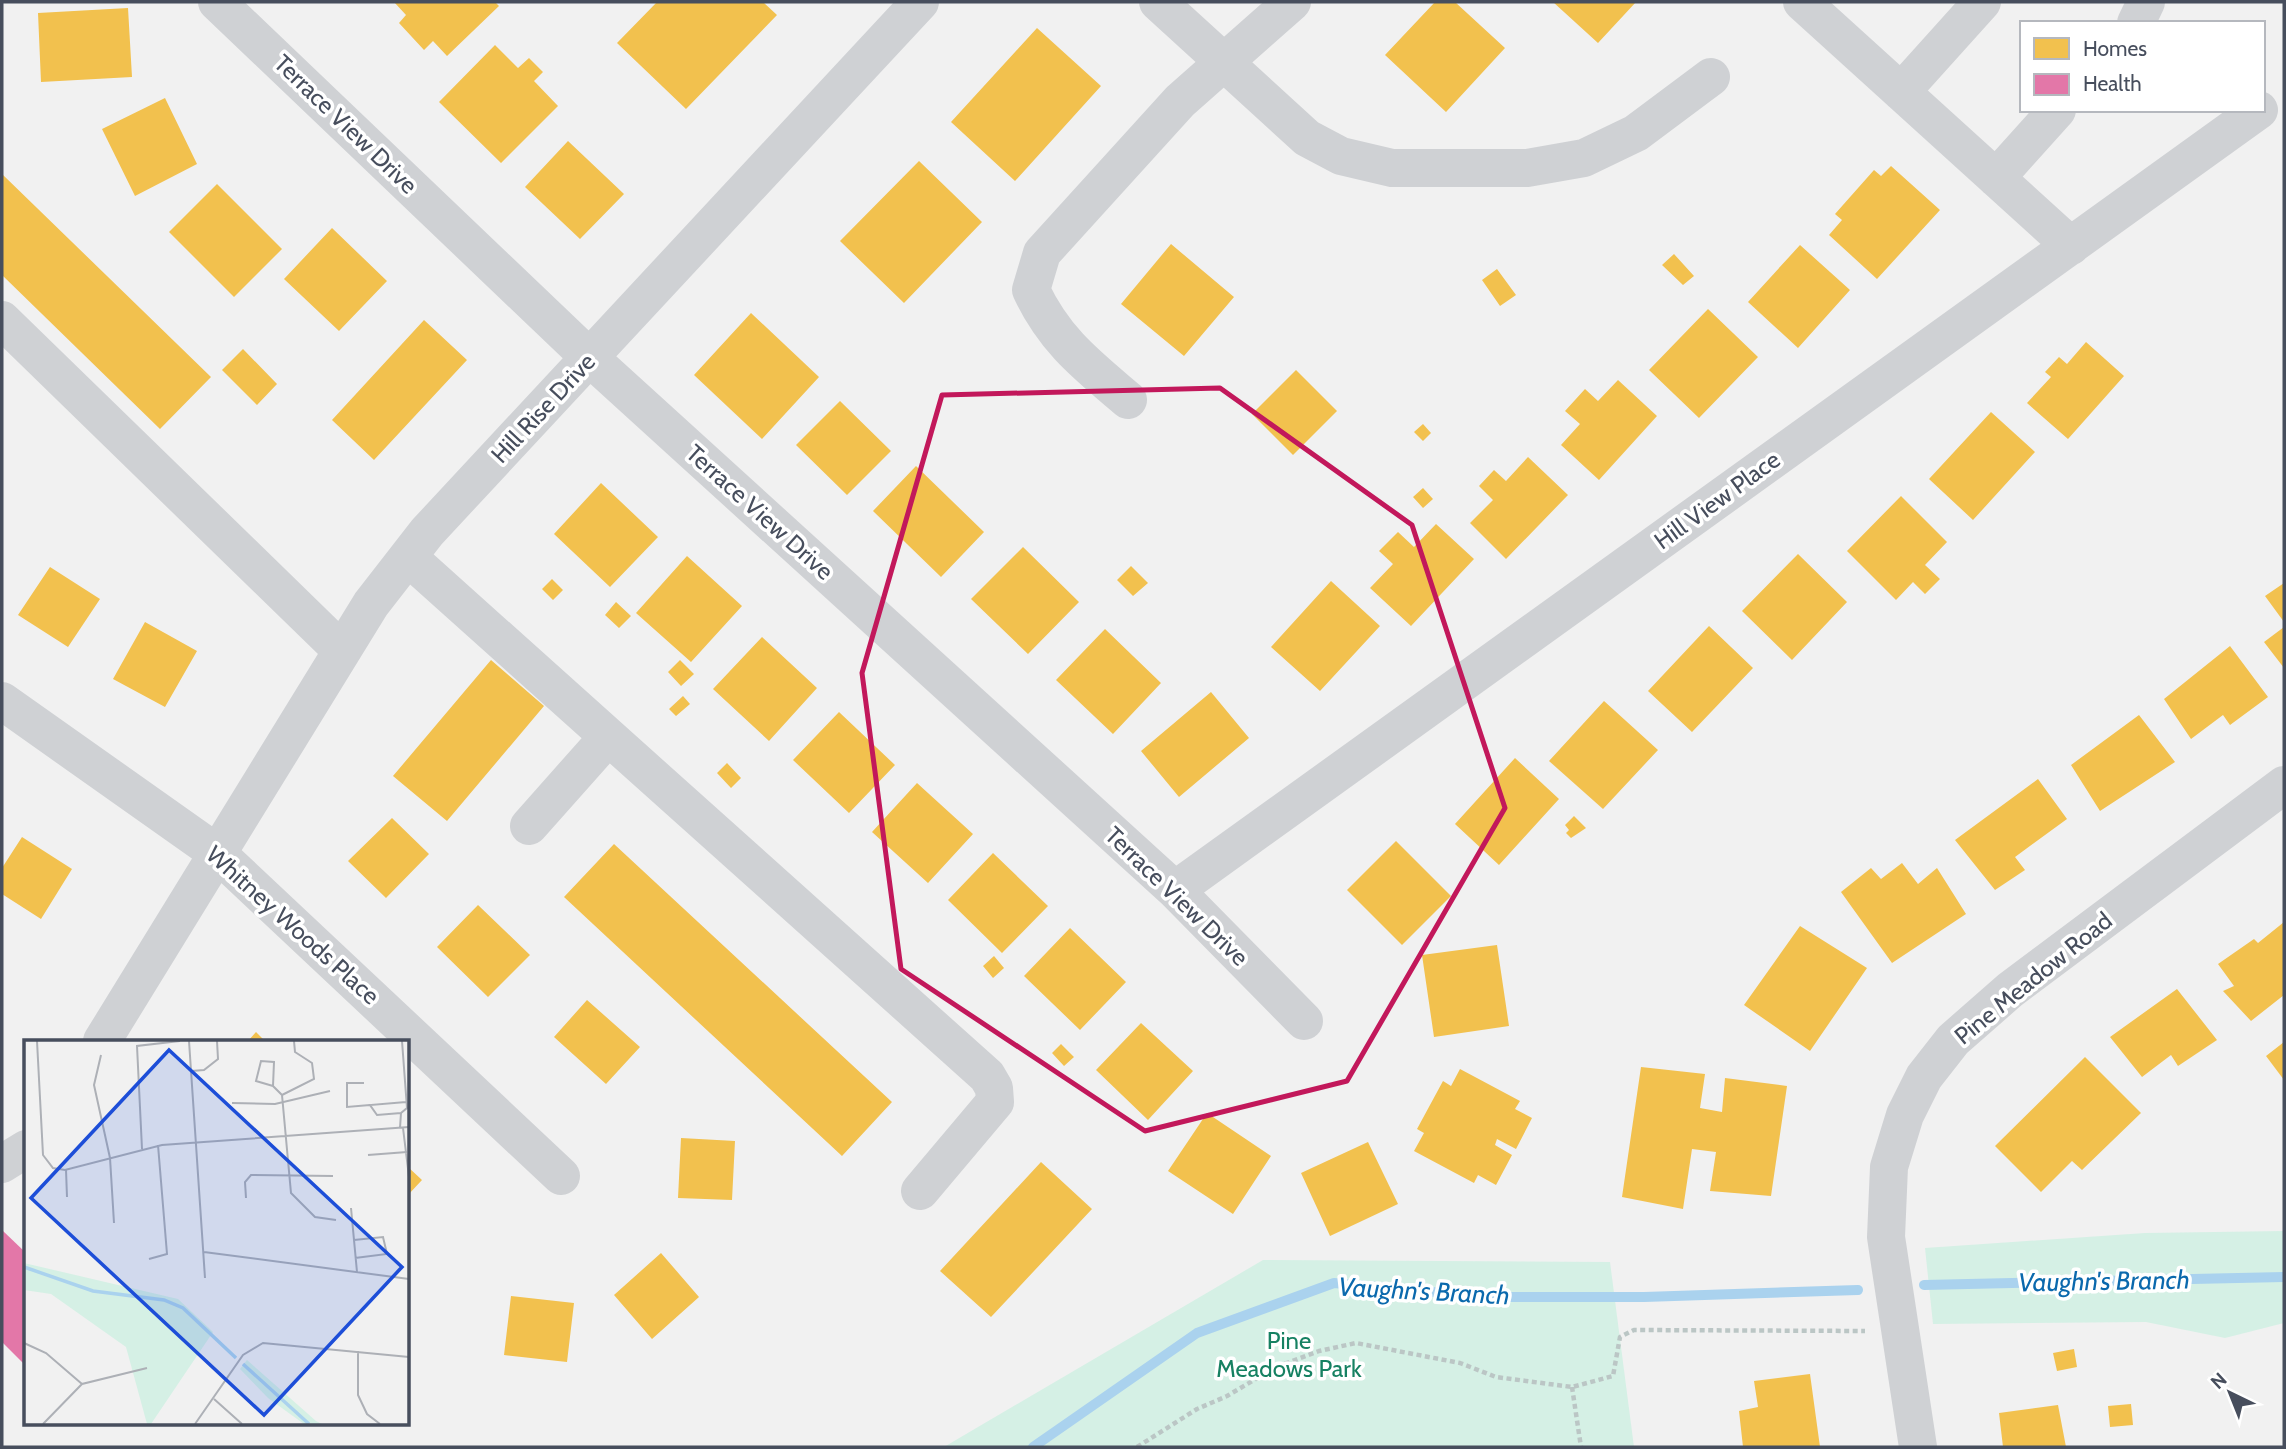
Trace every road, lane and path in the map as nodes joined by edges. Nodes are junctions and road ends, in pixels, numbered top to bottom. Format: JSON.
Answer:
{"nodes":[{"id":1,"x":219,"y":2,"type":"edge"},
{"id":2,"x":920,"y":2,"type":"edge"},
{"id":3,"x":1157,"y":2,"type":"edge"},
{"id":4,"x":1292,"y":2,"type":"edge"},
{"id":5,"x":1802,"y":2,"type":"edge"},
{"id":6,"x":1982,"y":2,"type":"edge"},
{"id":7,"x":2146,"y":2,"type":"edge"},
{"id":8,"x":2137,"y":21,"type":"edge"},
{"id":9,"x":1222,"y":61,"type":"junction"},
{"id":10,"x":1711,"y":77,"type":"dead end"},
{"id":11,"x":1901,"y":92,"type":"junction"},
{"id":12,"x":2284,"y":92,"type":"edge"},
{"id":13,"x":2265,"y":106,"type":"edge"},
{"id":14,"x":2055,"y":112,"type":"edge"},
{"id":15,"x":2256,"y":112,"type":"edge"},
{"id":16,"x":1996,"y":178,"type":"junction"},
{"id":17,"x":2071,"y":246,"type":"junction"},
{"id":18,"x":2,"y":320,"type":"edge"},
{"id":19,"x":590,"y":358,"type":"junction"},
{"id":20,"x":1129,"y":400,"type":"dead end"},
{"id":21,"x":408,"y":557,"type":"junction"},
{"id":22,"x":342,"y":651,"type":"junction"},
{"id":23,"x":2,"y":701,"type":"edge"},
{"id":24,"x":608,"y":737,"type":"junction"},
{"id":25,"x":2284,"y":785,"type":"edge"},
{"id":26,"x":529,"y":826,"type":"dead end"},
{"id":27,"x":217,"y":853,"type":"junction"},
{"id":28,"x":1175,"y":890,"type":"junction"},
{"id":29,"x":1304,"y":1020,"type":"dead end"},
{"id":30,"x":103,"y":1040,"type":"edge"},
{"id":31,"x":24,"y":1150,"type":"edge"},
{"id":32,"x":2,"y":1164,"type":"edge"},
{"id":33,"x":561,"y":1176,"type":"dead end"},
{"id":34,"x":920,"y":1191,"type":"dead end"},
{"id":35,"x":1900,"y":1331,"type":"junction"},
{"id":36,"x":1572,"y":1387,"type":"junction"},
{"id":37,"x":1137,"y":1447,"type":"edge"},
{"id":38,"x":1581,"y":1447,"type":"edge"},
{"id":39,"x":1918,"y":1447,"type":"edge"}],
"edges":[{"from":1,"to":19,"type":"street","name":"Terrace View Drive"},
{"from":2,"to":19,"type":"street","name":"Hill Rise Drive"},
{"from":3,"to":9,"type":"street"},
{"from":4,"to":9,"type":"street"},
{"from":5,"to":11,"type":"street"},
{"from":6,"to":11,"type":"street"},
{"from":7,"to":8,"type":"street"},
{"from":9,"to":10,"type":"street"},
{"from":9,"to":20,"type":"street"},
{"from":11,"to":16,"type":"street"},
{"from":12,"to":13,"type":"street"},
{"from":14,"to":16,"type":"street"},
{"from":15,"to":17,"type":"street","name":"Hill View Place"},
{"from":16,"to":17,"type":"street"},
{"from":17,"to":28,"type":"street","name":"Hill View Place"},
{"from":18,"to":22,"type":"street"},
{"from":19,"to":21,"type":"street","name":"Hill Rise Drive"},
{"from":19,"to":28,"type":"street","name":"Terrace View Drive"},
{"from":21,"to":22,"type":"street","name":"Hill Rise Drive"},
{"from":21,"to":24,"type":"street"},
{"from":22,"to":27,"type":"street","name":"Hill Rise Drive"},
{"from":23,"to":27,"type":"street","name":"Whitney Woods Place"},
{"from":24,"to":26,"type":"street"},
{"from":24,"to":34,"type":"street"},
{"from":25,"to":35,"type":"street","name":"Pine Meadow Road"},
{"from":27,"to":30,"type":"street","name":"Hill Rise Drive"},
{"from":27,"to":33,"type":"street","name":"Whitney Woods Place"},
{"from":28,"to":29,"type":"street","name":"Terrace View Drive"},
{"from":31,"to":32,"type":"street"},
{"from":35,"to":36,"type":"path"},
{"from":35,"to":39,"type":"street","name":"Pine Meadow Road"},
{"from":36,"to":37,"type":"path"},
{"from":36,"to":38,"type":"path"}]}
